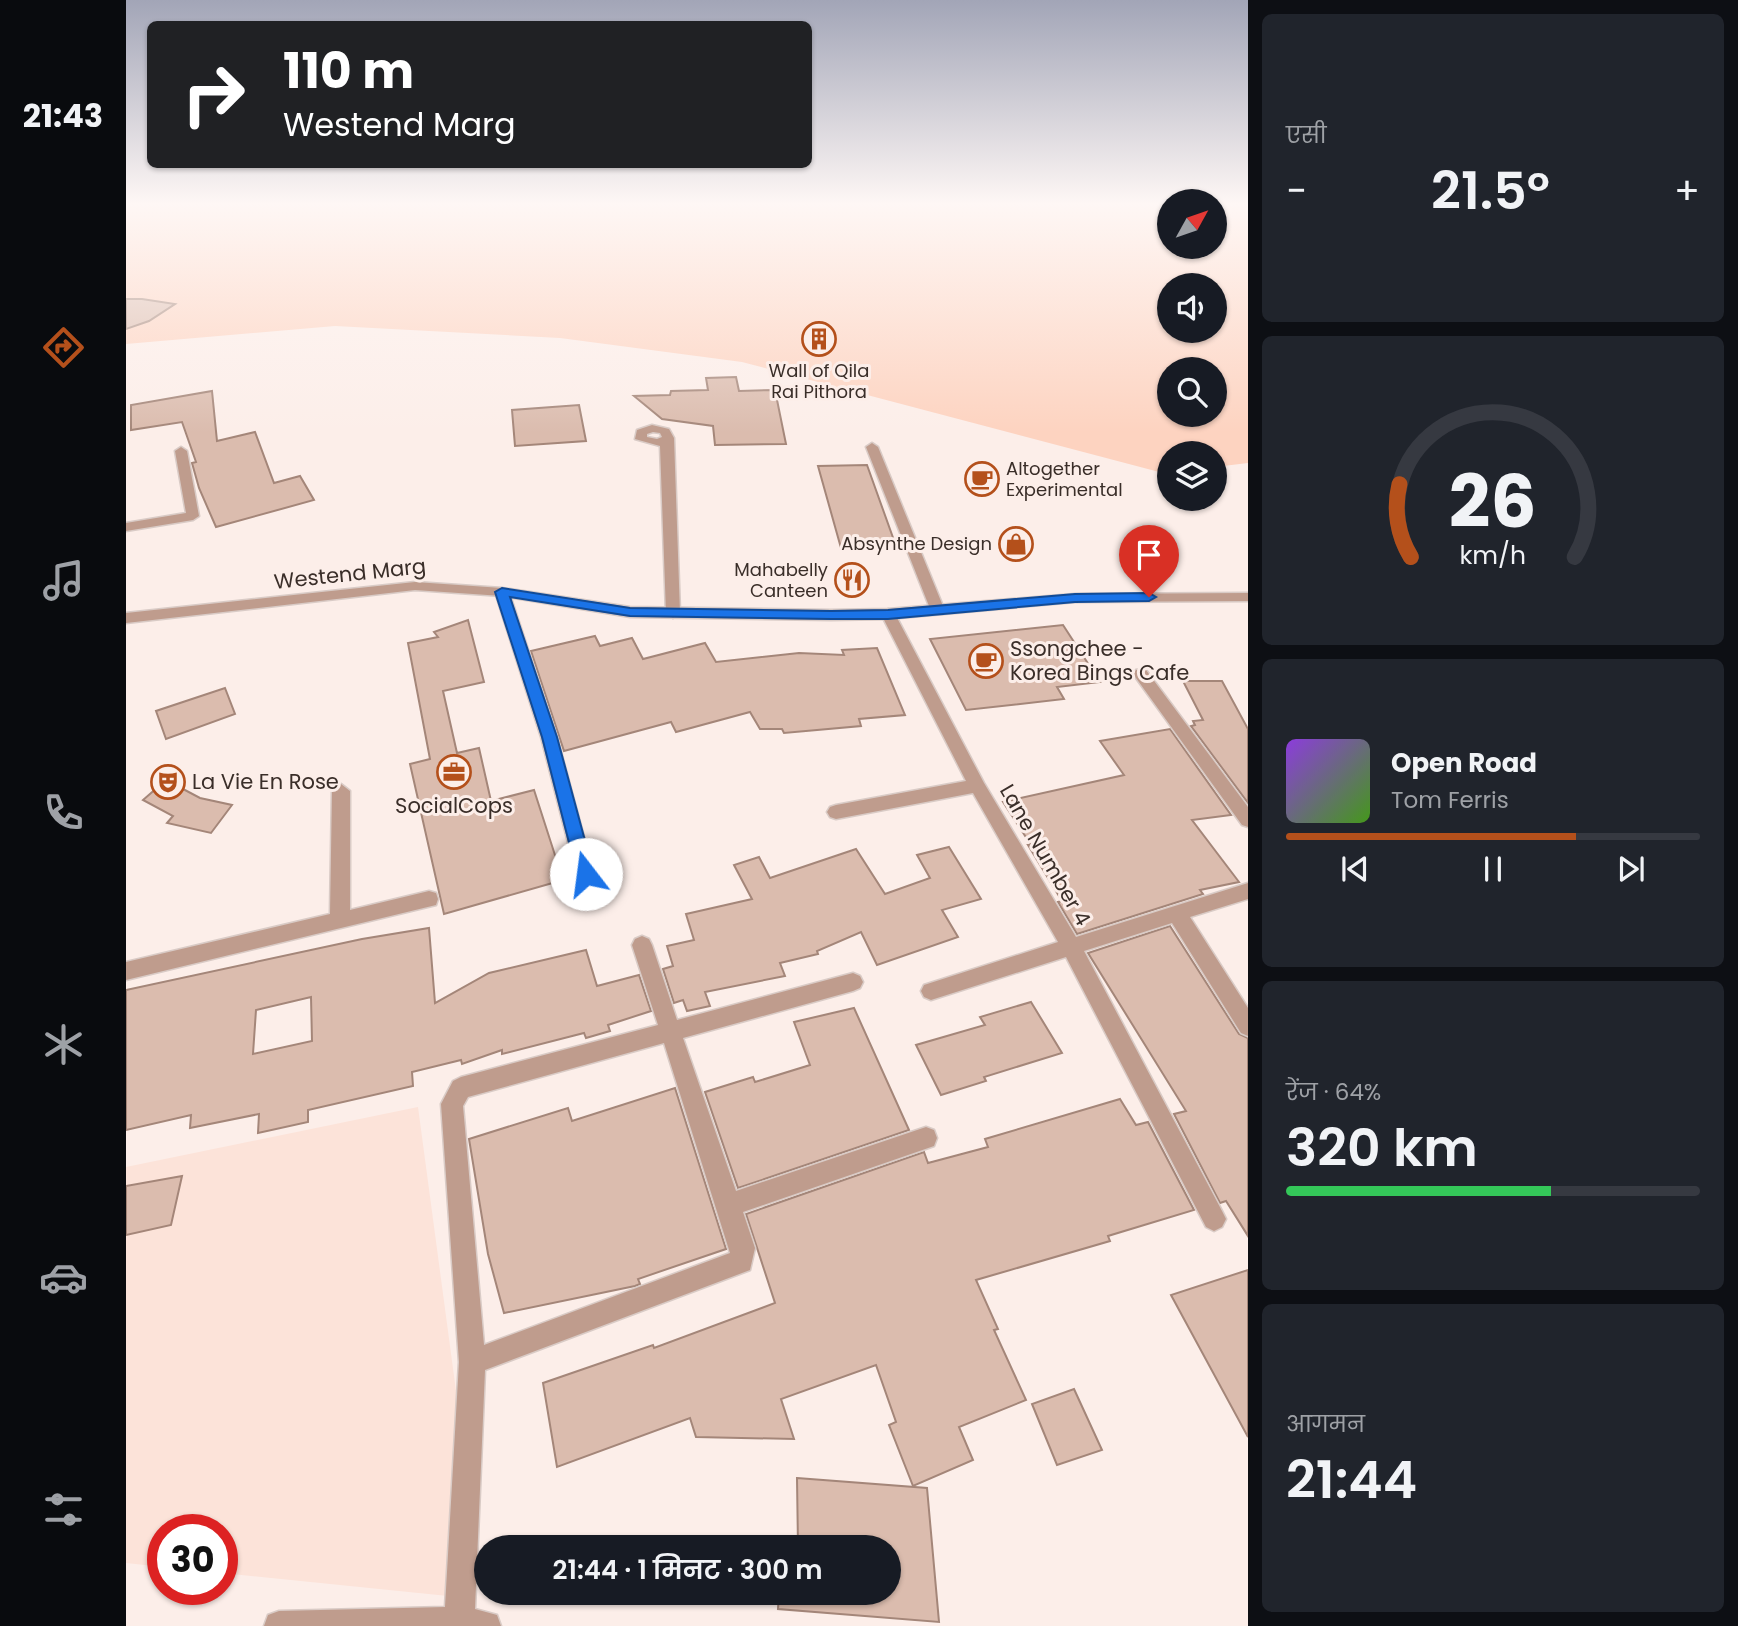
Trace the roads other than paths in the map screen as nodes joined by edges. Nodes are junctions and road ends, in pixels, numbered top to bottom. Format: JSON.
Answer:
{"nodes":[{"id":1,"x":666,"y":440,"type":"dead end"},
{"id":2,"x":872,"y":447,"type":"dead end"},
{"id":3,"x":181,"y":451,"type":"dead end"},
{"id":4,"x":126,"y":527,"type":"edge"},
{"id":5,"x":502,"y":592,"type":"junction"},
{"id":6,"x":1248,"y":597,"type":"edge"},
{"id":7,"x":939,"y":611,"type":"junction"},
{"id":8,"x":673,"y":613,"type":"junction"},
{"id":9,"x":888,"y":614,"type":"junction"},
{"id":10,"x":126,"y":618,"type":"edge"},
{"id":11,"x":1141,"y":674,"type":"dead end"},
{"id":12,"x":978,"y":786,"type":"junction"},
{"id":13,"x":341,"y":791,"type":"dead end"},
{"id":14,"x":836,"y":812,"type":"dead end"},
{"id":15,"x":1248,"y":820,"type":"edge"},
{"id":16,"x":586,"y":874,"type":"dead end"},
{"id":17,"x":1248,"y":891,"type":"edge"},
{"id":18,"x":429,"y":899,"type":"dead end"},
{"id":19,"x":1177,"y":914,"type":"junction"},
{"id":20,"x":340,"y":920,"type":"junction"},
{"id":21,"x":642,"y":945,"type":"dead end"},
{"id":22,"x":1072,"y":948,"type":"junction"},
{"id":23,"x":126,"y":971,"type":"edge"},
{"id":24,"x":853,"y":982,"type":"dead end"},
{"id":25,"x":931,"y":991,"type":"dead end"},
{"id":26,"x":1248,"y":1026,"type":"edge"},
{"id":27,"x":670,"y":1031,"type":"junction"},
{"id":28,"x":926,"y":1138,"type":"dead end"},
{"id":29,"x":729,"y":1205,"type":"junction"},
{"id":30,"x":1213,"y":1219,"type":"dead end"},
{"id":31,"x":472,"y":1362,"type":"junction"},
{"id":32,"x":472,"y":1624,"type":"edge"},
{"id":33,"x":279,"y":1626,"type":"edge"}],
"edges":[{"from":1,"to":8,"type":"street"},
{"from":2,"to":7,"type":"street"},
{"from":3,"to":4,"type":"street"},
{"from":5,"to":8,"type":"street","name":"Westend Marg"},
{"from":5,"to":10,"type":"street","name":"Westend Marg"},
{"from":5,"to":16,"type":"street"},
{"from":6,"to":7,"type":"street","name":"Westend Marg"},
{"from":7,"to":9,"type":"street","name":"Westend Marg"},
{"from":8,"to":9,"type":"street","name":"Westend Marg"},
{"from":9,"to":12,"type":"street","name":"Lane Number 4"},
{"from":11,"to":15,"type":"street"},
{"from":12,"to":14,"type":"street","name":"Lane Number 4"},
{"from":12,"to":22,"type":"street","name":"Lane Number 4"},
{"from":13,"to":20,"type":"street"},
{"from":17,"to":19,"type":"street"},
{"from":18,"to":20,"type":"street"},
{"from":19,"to":22,"type":"street"},
{"from":19,"to":26,"type":"street"},
{"from":20,"to":23,"type":"street"},
{"from":21,"to":27,"type":"street"},
{"from":22,"to":25,"type":"street"},
{"from":22,"to":30,"type":"street","name":"Lane Number 4"},
{"from":24,"to":27,"type":"street"},
{"from":27,"to":29,"type":"street"},
{"from":27,"to":31,"type":"street"},
{"from":28,"to":29,"type":"street"},
{"from":29,"to":31,"type":"street"},
{"from":31,"to":32,"type":"street"},
{"from":32,"to":33,"type":"street"}]}
